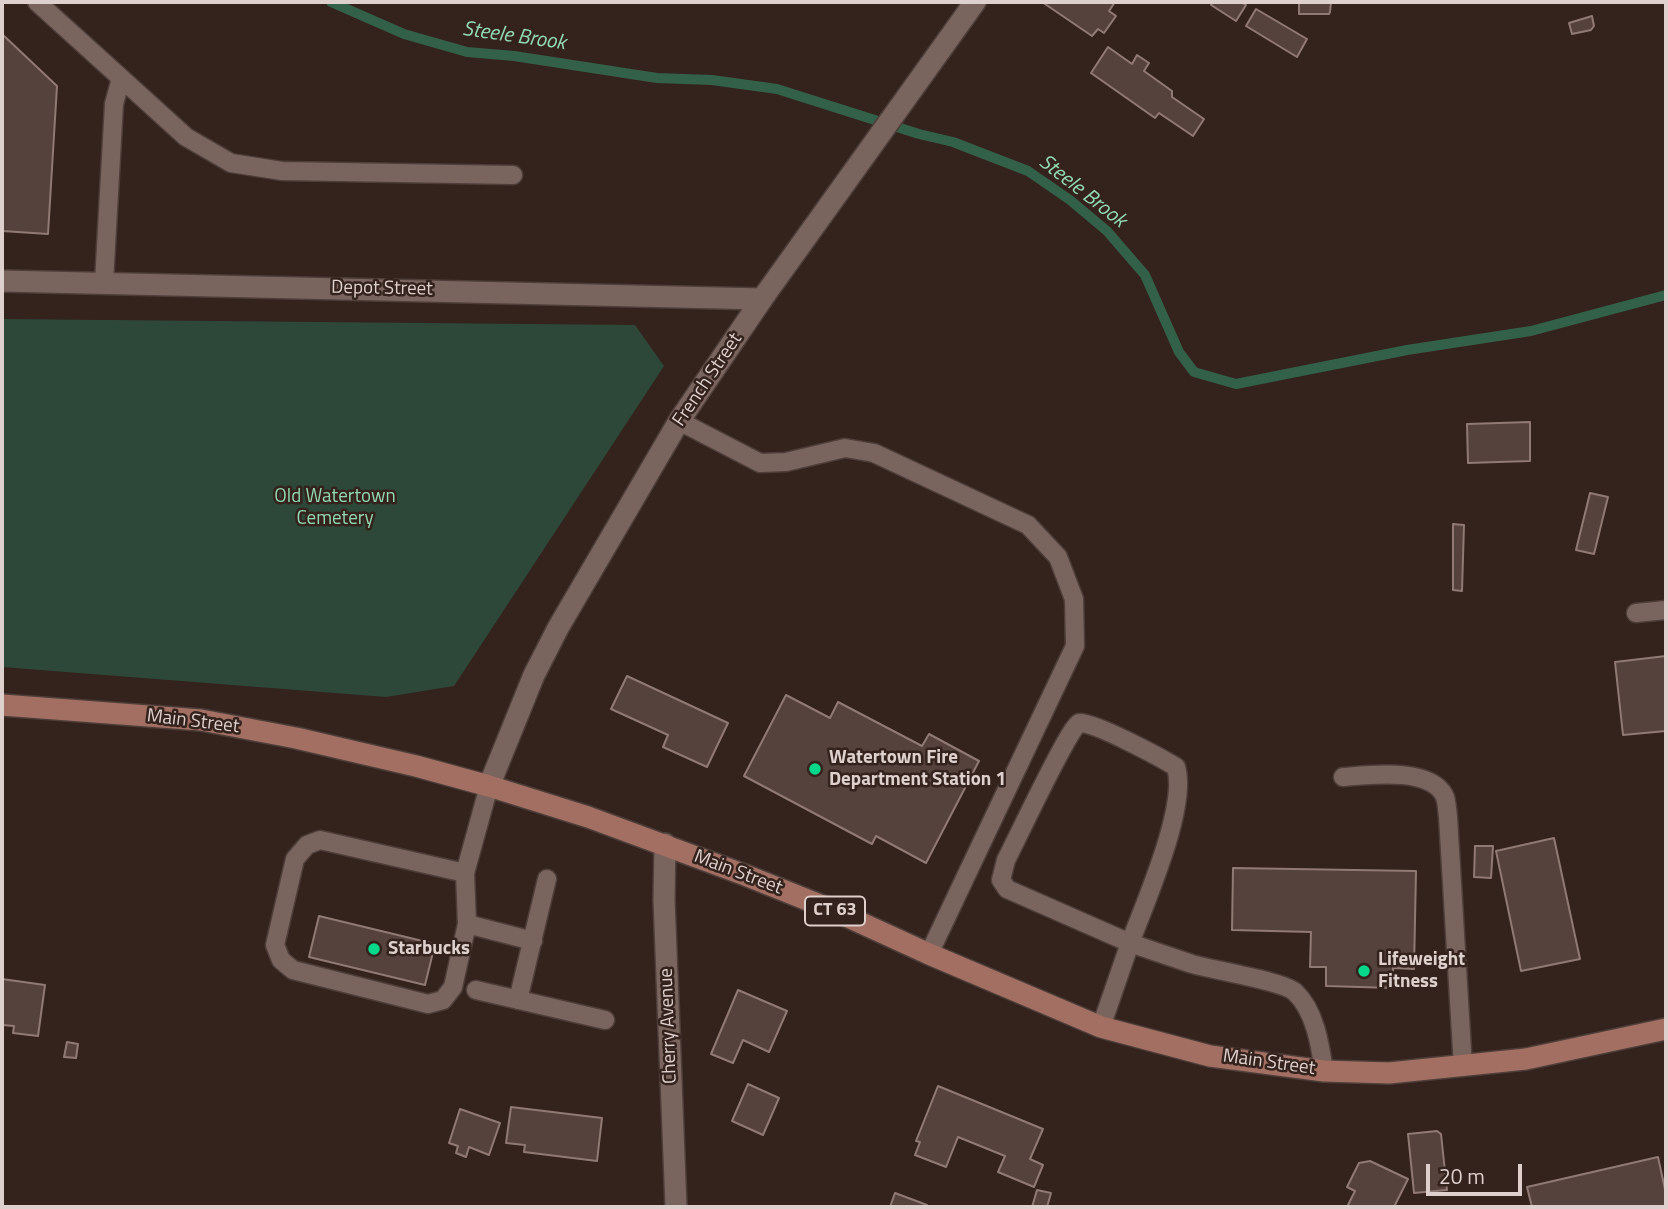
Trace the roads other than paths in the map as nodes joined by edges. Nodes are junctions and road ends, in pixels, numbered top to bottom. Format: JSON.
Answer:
{"nodes":[{"id":1,"x":37,"y":2,"type":"edge"},
{"id":2,"x":975,"y":2,"type":"edge"},
{"id":3,"x":121,"y":78,"type":"junction"},
{"id":4,"x":513,"y":175,"type":"dead end"},
{"id":5,"x":2,"y":281,"type":"edge"},
{"id":6,"x":104,"y":282,"type":"junction"},
{"id":7,"x":762,"y":299,"type":"junction"},
{"id":8,"x":679,"y":421,"type":"junction"},
{"id":9,"x":1666,"y":610,"type":"edge"},
{"id":10,"x":1636,"y":612,"type":"dead end"},
{"id":11,"x":2,"y":705,"type":"edge"},
{"id":12,"x":1343,"y":777,"type":"dead end"},
{"id":13,"x":489,"y":786,"type":"junction"},
{"id":14,"x":666,"y":844,"type":"junction"},
{"id":15,"x":465,"y":873,"type":"junction"},
{"id":16,"x":547,"y":879,"type":"dead end"},
{"id":17,"x":467,"y":924,"type":"junction"},
{"id":18,"x":533,"y":941,"type":"junction"},
{"id":19,"x":1130,"y":943,"type":"junction"},
{"id":20,"x":929,"y":954,"type":"junction"},
{"id":21,"x":475,"y":990,"type":"dead end"},
{"id":22,"x":518,"y":1000,"type":"junction"},
{"id":23,"x":605,"y":1020,"type":"dead end"},
{"id":24,"x":1101,"y":1027,"type":"junction"},
{"id":25,"x":1666,"y":1029,"type":"edge"},
{"id":26,"x":1463,"y":1067,"type":"junction"},
{"id":27,"x":1324,"y":1071,"type":"junction"},
{"id":28,"x":676,"y":1207,"type":"edge"}],
"edges":[{"from":1,"to":3,"type":"lane"},
{"from":2,"to":7,"type":"street","name":"French Street"},
{"from":3,"to":4,"type":"lane"},
{"from":3,"to":6,"type":"lane"},
{"from":5,"to":6,"type":"street","name":"Depot Street"},
{"from":6,"to":7,"type":"street","name":"Depot Street"},
{"from":7,"to":8,"type":"street","name":"French Street"},
{"from":8,"to":13,"type":"street","name":"French Street"},
{"from":8,"to":20,"type":"lane"},
{"from":9,"to":10,"type":"lane"},
{"from":11,"to":13,"type":"main road","name":"Main Street","number":"CT 63"},
{"from":12,"to":26,"type":"lane"},
{"from":13,"to":14,"type":"main road","name":"Main Street","number":"CT 63"},
{"from":13,"to":15,"type":"lane"},
{"from":14,"to":20,"type":"main road","name":"Main Street","number":"CT 63"},
{"from":14,"to":28,"type":"street","name":"Cherry Avenue"},
{"from":15,"to":17,"type":"lane"},
{"from":15,"to":17,"type":"lane"},
{"from":16,"to":18,"type":"lane"},
{"from":17,"to":18,"type":"lane"},
{"from":18,"to":22,"type":"lane"},
{"from":19,"to":19,"type":"lane"},
{"from":19,"to":24,"type":"lane"},
{"from":19,"to":27,"type":"lane"},
{"from":20,"to":24,"type":"main road","name":"Main Street","number":"CT 63"},
{"from":21,"to":22,"type":"lane"},
{"from":22,"to":23,"type":"lane"},
{"from":24,"to":27,"type":"main road","name":"Main Street","number":"CT 63"},
{"from":25,"to":26,"type":"main road","name":"Main Street","number":"CT 63"},
{"from":26,"to":27,"type":"main road","name":"Main Street","number":"CT 63"}]}
